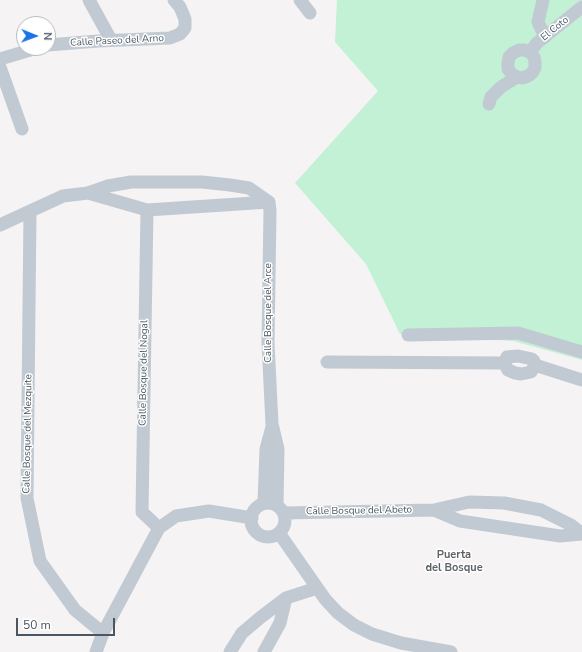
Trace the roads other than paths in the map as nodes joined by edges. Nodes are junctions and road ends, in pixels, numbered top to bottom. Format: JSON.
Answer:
{"nodes":[{"id":1,"x":89,"y":0,"type":"edge"},
{"id":2,"x":300,"y":0,"type":"edge"},
{"id":3,"x":543,"y":0,"type":"edge"},
{"id":4,"x":177,"y":4,"type":"edge"},
{"id":5,"x":582,"y":7,"type":"edge"},
{"id":6,"x":310,"y":13,"type":"dead end"},
{"id":7,"x":545,"y":37,"type":"junction"},
{"id":8,"x":111,"y":40,"type":"junction"},
{"id":9,"x":56,"y":44,"type":"edge"},
{"id":10,"x":530,"y":52,"type":"junction"},
{"id":11,"x":16,"y":54,"type":"edge"},
{"id":12,"x":0,"y":59,"type":"edge"},
{"id":13,"x":0,"y":67,"type":"edge"},
{"id":14,"x":517,"y":77,"type":"junction"},
{"id":15,"x":489,"y":104,"type":"dead end"},
{"id":16,"x":22,"y":129,"type":"dead end"},
{"id":17,"x":88,"y":193,"type":"junction"},
{"id":18,"x":269,"y":202,"type":"junction"},
{"id":19,"x":147,"y":210,"type":"junction"},
{"id":20,"x":30,"y":211,"type":"junction"},
{"id":21,"x":0,"y":225,"type":"edge"},
{"id":22,"x":408,"y":335,"type":"dead end"},
{"id":23,"x":582,"y":352,"type":"edge"},
{"id":24,"x":327,"y":362,"type":"dead end"},
{"id":25,"x":582,"y":380,"type":"edge"},
{"id":26,"x":272,"y":424,"type":"junction"},
{"id":27,"x":264,"y":503,"type":"junction"},
{"id":28,"x":281,"y":509,"type":"junction"},
{"id":29,"x":434,"y":510,"type":"junction"},
{"id":30,"x":252,"y":518,"type":"junction"},
{"id":31,"x":159,"y":528,"type":"junction"},
{"id":32,"x":279,"y":533,"type":"junction"},
{"id":33,"x":317,"y":588,"type":"junction"},
{"id":34,"x":286,"y":598,"type":"junction"},
{"id":35,"x":103,"y":633,"type":"junction"},
{"id":36,"x":399,"y":648,"type":"edge"},
{"id":37,"x":96,"y":652,"type":"edge"},
{"id":38,"x":230,"y":652,"type":"edge"},
{"id":39,"x":264,"y":652,"type":"edge"},
{"id":40,"x":451,"y":652,"type":"edge"}],
"edges":[{"from":1,"to":8,"type":"street"},
{"from":2,"to":6,"type":"street"},
{"from":3,"to":7,"type":"street"},
{"from":4,"to":8,"type":"street","name":"Calle Paseo del Arno"},
{"from":5,"to":7,"type":"street","name":"El Coto"},
{"from":7,"to":10,"type":"street","name":"El Coto"},
{"from":8,"to":9,"type":"street","name":"Calle Paseo del Arno"},
{"from":10,"to":14,"type":"street"},
{"from":10,"to":14,"type":"street"},
{"from":11,"to":12,"type":"street"},
{"from":13,"to":16,"type":"street"},
{"from":14,"to":15,"type":"street"},
{"from":17,"to":18,"type":"street"},
{"from":17,"to":19,"type":"street"},
{"from":17,"to":20,"type":"street"},
{"from":18,"to":19,"type":"street"},
{"from":18,"to":26,"type":"street","name":"Calle Bosque del Arce"},
{"from":19,"to":31,"type":"street","name":"Calle Bosque del Nogal"},
{"from":20,"to":21,"type":"street"},
{"from":20,"to":35,"type":"street","name":"Calle Bosque del Mezquite"},
{"from":22,"to":23,"type":"street"},
{"from":24,"to":25,"type":"street"},
{"from":26,"to":27,"type":"street","name":"Calle Bosque del Arce"},
{"from":26,"to":28,"type":"street","name":"Calle Bosque del Arce"},
{"from":27,"to":28,"type":"street"},
{"from":27,"to":30,"type":"street"},
{"from":28,"to":29,"type":"street","name":"Calle Bosque del Abeto"},
{"from":28,"to":32,"type":"street"},
{"from":29,"to":29,"type":"street","name":"Calle Bosque del Abeto"},
{"from":30,"to":31,"type":"street"},
{"from":30,"to":32,"type":"street"},
{"from":31,"to":35,"type":"street"},
{"from":32,"to":33,"type":"street"},
{"from":33,"to":34,"type":"street"},
{"from":33,"to":36,"type":"street"},
{"from":34,"to":38,"type":"street"},
{"from":34,"to":39,"type":"street"},
{"from":35,"to":37,"type":"street"},
{"from":36,"to":40,"type":"street"}]}
